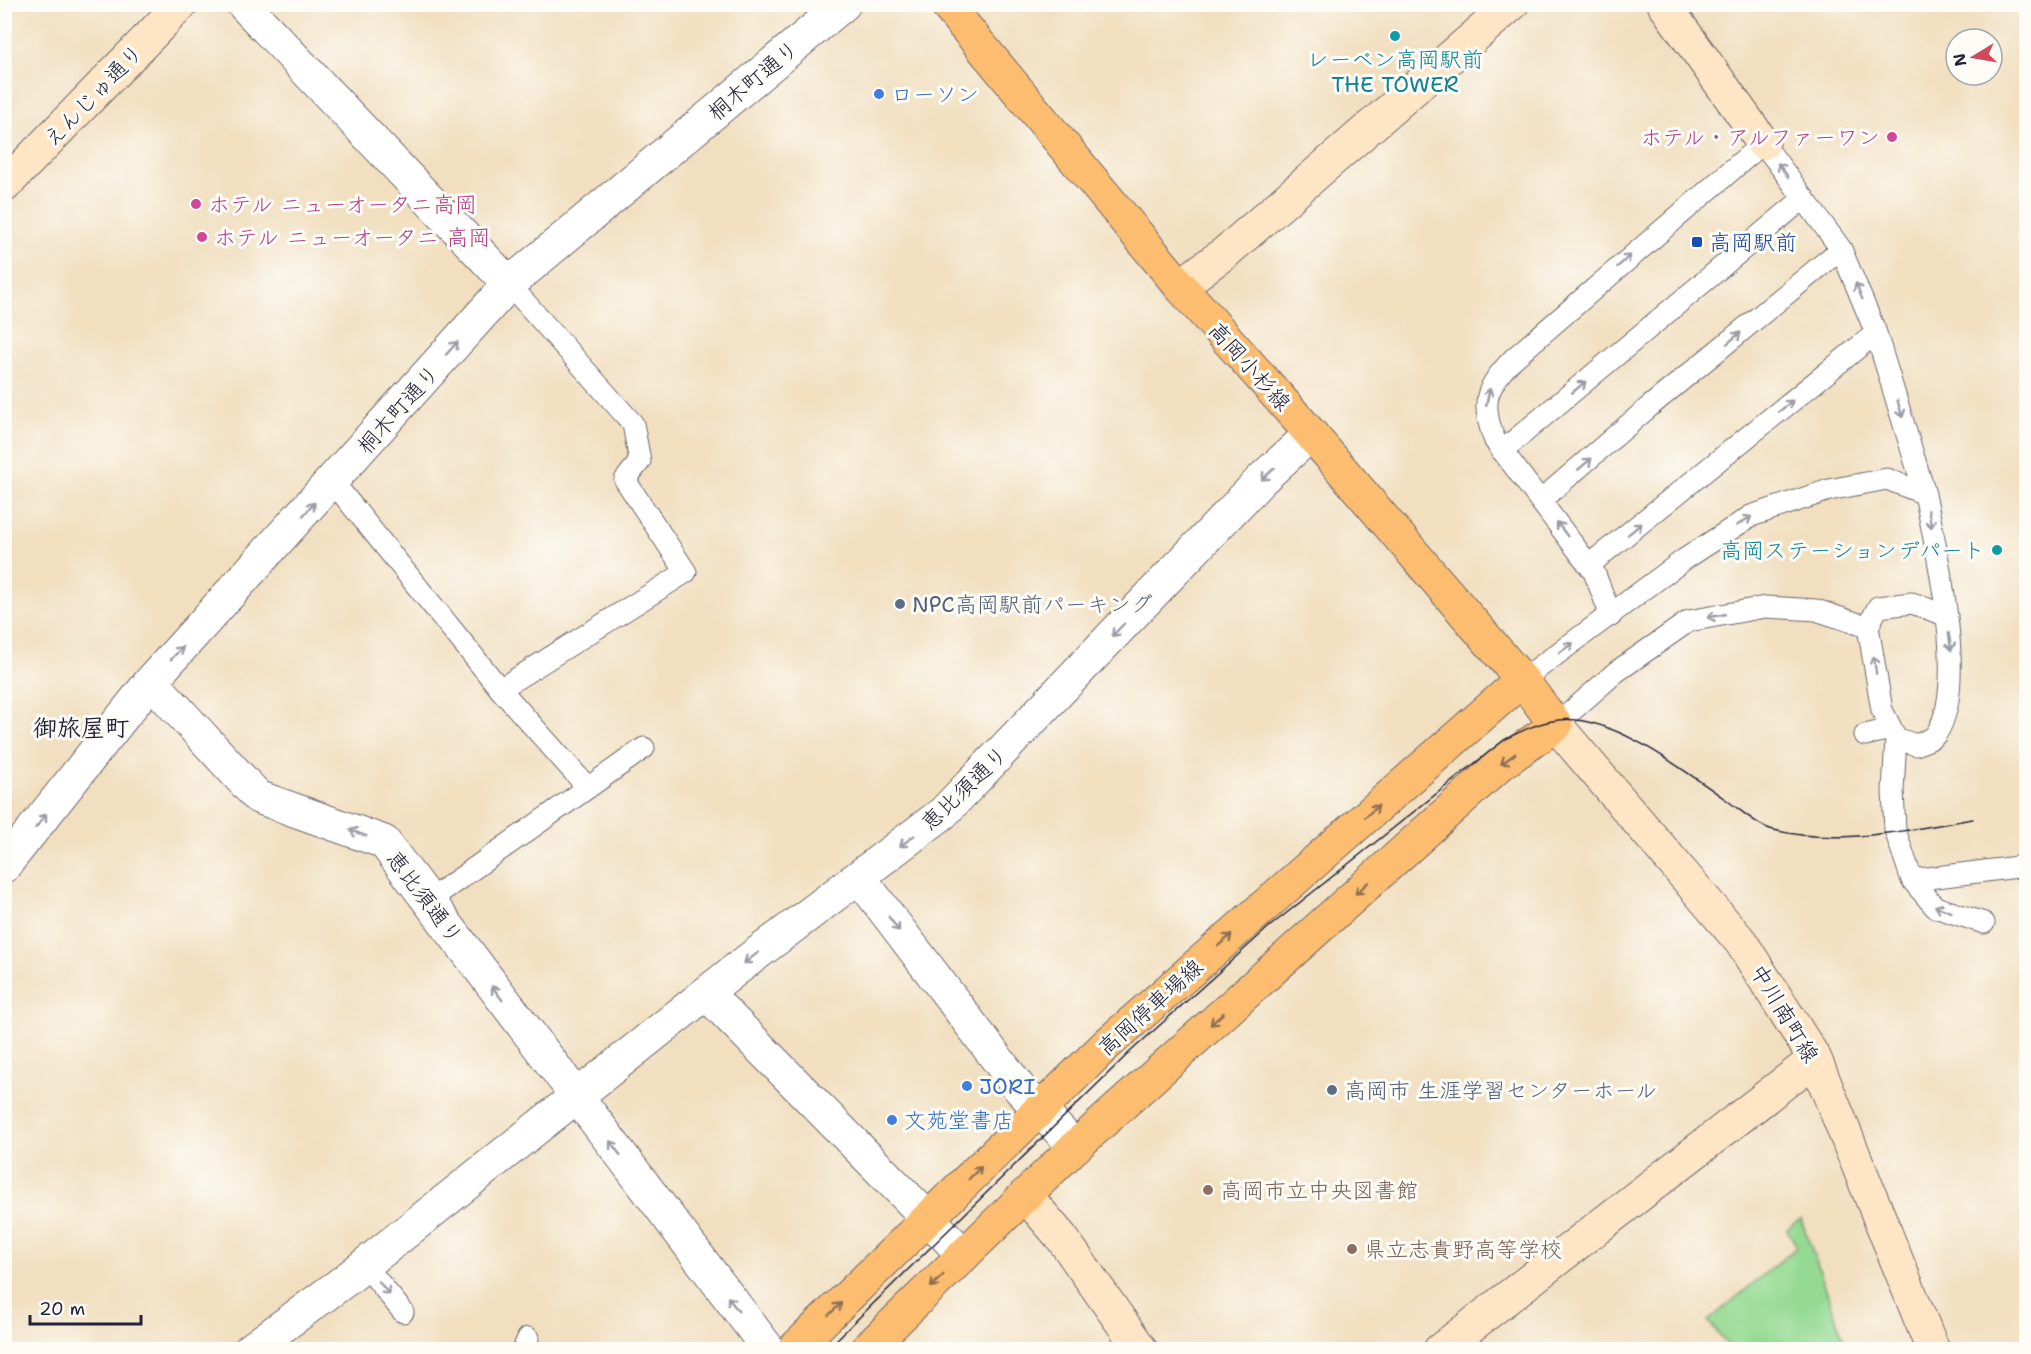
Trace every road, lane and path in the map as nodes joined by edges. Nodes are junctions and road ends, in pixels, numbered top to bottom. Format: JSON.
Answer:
{"nodes":[{"id":1,"x":181,"y":4,"type":"edge"},
{"id":2,"x":243,"y":4,"type":"edge"},
{"id":3,"x":844,"y":4,"type":"edge"},
{"id":4,"x":945,"y":4,"type":"edge"},
{"id":5,"x":1512,"y":4,"type":"edge"},
{"id":6,"x":1664,"y":4,"type":"edge"},
{"id":7,"x":1763,"y":143,"type":"junction"},
{"id":8,"x":4,"y":186,"type":"edge"},
{"id":9,"x":1804,"y":198,"type":"junction"},
{"id":10,"x":1841,"y":249,"type":"junction"},
{"id":11,"x":509,"y":284,"type":"junction"},
{"id":12,"x":1180,"y":286,"type":"junction"},
{"id":13,"x":1876,"y":333,"type":"junction"},
{"id":14,"x":1311,"y":434,"type":"junction"},
{"id":15,"x":1502,"y":451,"type":"junction"},
{"id":16,"x":333,"y":482,"type":"junction"},
{"id":17,"x":1925,"y":494,"type":"junction"},
{"id":18,"x":1540,"y":501,"type":"junction"},
{"id":19,"x":1589,"y":565,"type":"junction"},
{"id":20,"x":1611,"y":616,"type":"junction"},
{"id":21,"x":1947,"y":616,"type":"junction"},
{"id":22,"x":1868,"y":627,"type":"junction"},
{"id":23,"x":1521,"y":680,"type":"junction"},
{"id":24,"x":151,"y":681,"type":"junction"},
{"id":25,"x":500,"y":689,"type":"junction"},
{"id":26,"x":1556,"y":725,"type":"junction"},
{"id":27,"x":1893,"y":734,"type":"junction"},
{"id":28,"x":1865,"y":735,"type":"dead end"},
{"id":29,"x":644,"y":748,"type":"dead end"},
{"id":30,"x":588,"y":788,"type":"junction"},
{"id":31,"x":4,"y":866,"type":"edge"},
{"id":32,"x":2026,"y":866,"type":"edge"},
{"id":33,"x":859,"y":877,"type":"junction"},
{"id":34,"x":1912,"y":880,"type":"junction"},
{"id":35,"x":428,"y":901,"type":"junction"},
{"id":36,"x":1984,"y":923,"type":"dead end"},
{"id":37,"x":706,"y":993,"type":"junction"},
{"id":38,"x":1815,"y":1059,"type":"junction"},
{"id":39,"x":577,"y":1098,"type":"junction"},
{"id":40,"x":1039,"y":1110,"type":"junction"},
{"id":41,"x":1075,"y":1147,"type":"junction"},
{"id":42,"x":1025,"y":1195,"type":"junction"},
{"id":43,"x":929,"y":1217,"type":"junction"},
{"id":44,"x":964,"y":1255,"type":"junction"},
{"id":45,"x":365,"y":1265,"type":"junction"},
{"id":46,"x":403,"y":1312,"type":"dead end"},
{"id":47,"x":250,"y":1350,"type":"edge"},
{"id":48,"x":769,"y":1350,"type":"edge"},
{"id":49,"x":793,"y":1350,"type":"edge"},
{"id":50,"x":866,"y":1350,"type":"edge"},
{"id":51,"x":1141,"y":1350,"type":"edge"},
{"id":52,"x":1440,"y":1350,"type":"edge"},
{"id":53,"x":1933,"y":1350,"type":"edge"}],
"edges":[{"from":1,"to":8,"type":"street","name":"えんじゅ通り"},
{"from":2,"to":11,"type":"street"},
{"from":3,"to":11,"type":"street","name":"桐木町通り"},
{"from":4,"to":12,"type":"main road","name":"高岡小杉線"},
{"from":5,"to":12,"type":"street"},
{"from":6,"to":7,"type":"street"},
{"from":9,"to":7,"type":"lane","one_way":true},
{"from":15,"to":7,"type":"lane","one_way":true},
{"from":9,"to":10,"type":"lane"},
{"from":15,"to":9,"type":"lane","one_way":true},
{"from":13,"to":10,"type":"lane","one_way":true},
{"from":18,"to":10,"type":"lane","one_way":true},
{"from":16,"to":11,"type":"street","name":"桐木町通り","one_way":true},
{"from":11,"to":25,"type":"lane"},
{"from":12,"to":14,"type":"main road","name":"高岡小杉線"},
{"from":13,"to":17,"type":"lane","one_way":true},
{"from":19,"to":13,"type":"lane","one_way":true},
{"from":14,"to":23,"type":"main road","name":"高岡小杉線"},
{"from":14,"to":33,"type":"street","name":"恵比須通り","one_way":true},
{"from":15,"to":18,"type":"lane"},
{"from":24,"to":16,"type":"street","name":"桐木町通り","one_way":true},
{"from":16,"to":25,"type":"lane"},
{"from":20,"to":17,"type":"lane","one_way":true},
{"from":17,"to":21,"type":"lane","one_way":true},
{"from":19,"to":18,"type":"lane","one_way":true},
{"from":19,"to":20,"type":"lane"},
{"from":23,"to":20,"type":"lane","one_way":true},
{"from":21,"to":22,"type":"lane"},
{"from":21,"to":27,"type":"lane","one_way":true},
{"from":22,"to":26,"type":"lane","one_way":true},
{"from":27,"to":22,"type":"lane","one_way":true},
{"from":23,"to":26,"type":"main road","name":"高岡小杉線"},
{"from":40,"to":23,"type":"main road","name":"高岡停車場線","one_way":true},
{"from":31,"to":24,"type":"street","name":"桐木町通り","one_way":true},
{"from":35,"to":24,"type":"street","name":"恵比須通り","one_way":true},
{"from":25,"to":30,"type":"lane"},
{"from":26,"to":38,"type":"street","name":"中川南町線"},
{"from":26,"to":41,"type":"main road","one_way":true},
{"from":27,"to":28,"type":"lane"},
{"from":27,"to":34,"type":"lane"},
{"from":29,"to":30,"type":"lane"},
{"from":30,"to":35,"type":"lane"},
{"from":32,"to":34,"type":"lane"},
{"from":33,"to":37,"type":"street","name":"恵比須通り","one_way":true},
{"from":33,"to":40,"type":"street","one_way":true},
{"from":36,"to":34,"type":"lane","one_way":true},
{"from":39,"to":35,"type":"street","name":"恵比須通り","one_way":true},
{"from":37,"to":39,"type":"street","name":"恵比須通り"},
{"from":37,"to":43,"type":"street"},
{"from":38,"to":52,"type":"street"},
{"from":38,"to":53,"type":"street","name":"中川南町線"},
{"from":39,"to":45,"type":"street","name":"恵比須通り"},
{"from":48,"to":39,"type":"street","name":"恵比須通り","one_way":true},
{"from":40,"to":41,"type":"street"},
{"from":43,"to":40,"type":"main road","name":"高岡停車場線","one_way":true},
{"from":41,"to":42,"type":"main road"},
{"from":42,"to":44,"type":"main road"},
{"from":42,"to":51,"type":"street"},
{"from":43,"to":44,"type":"street"},
{"from":49,"to":43,"type":"main road","name":"高岡停車場線","one_way":true},
{"from":44,"to":50,"type":"main road","one_way":true},
{"from":45,"to":46,"type":"lane","one_way":true},
{"from":45,"to":47,"type":"street","name":"恵比須通り"}]}
